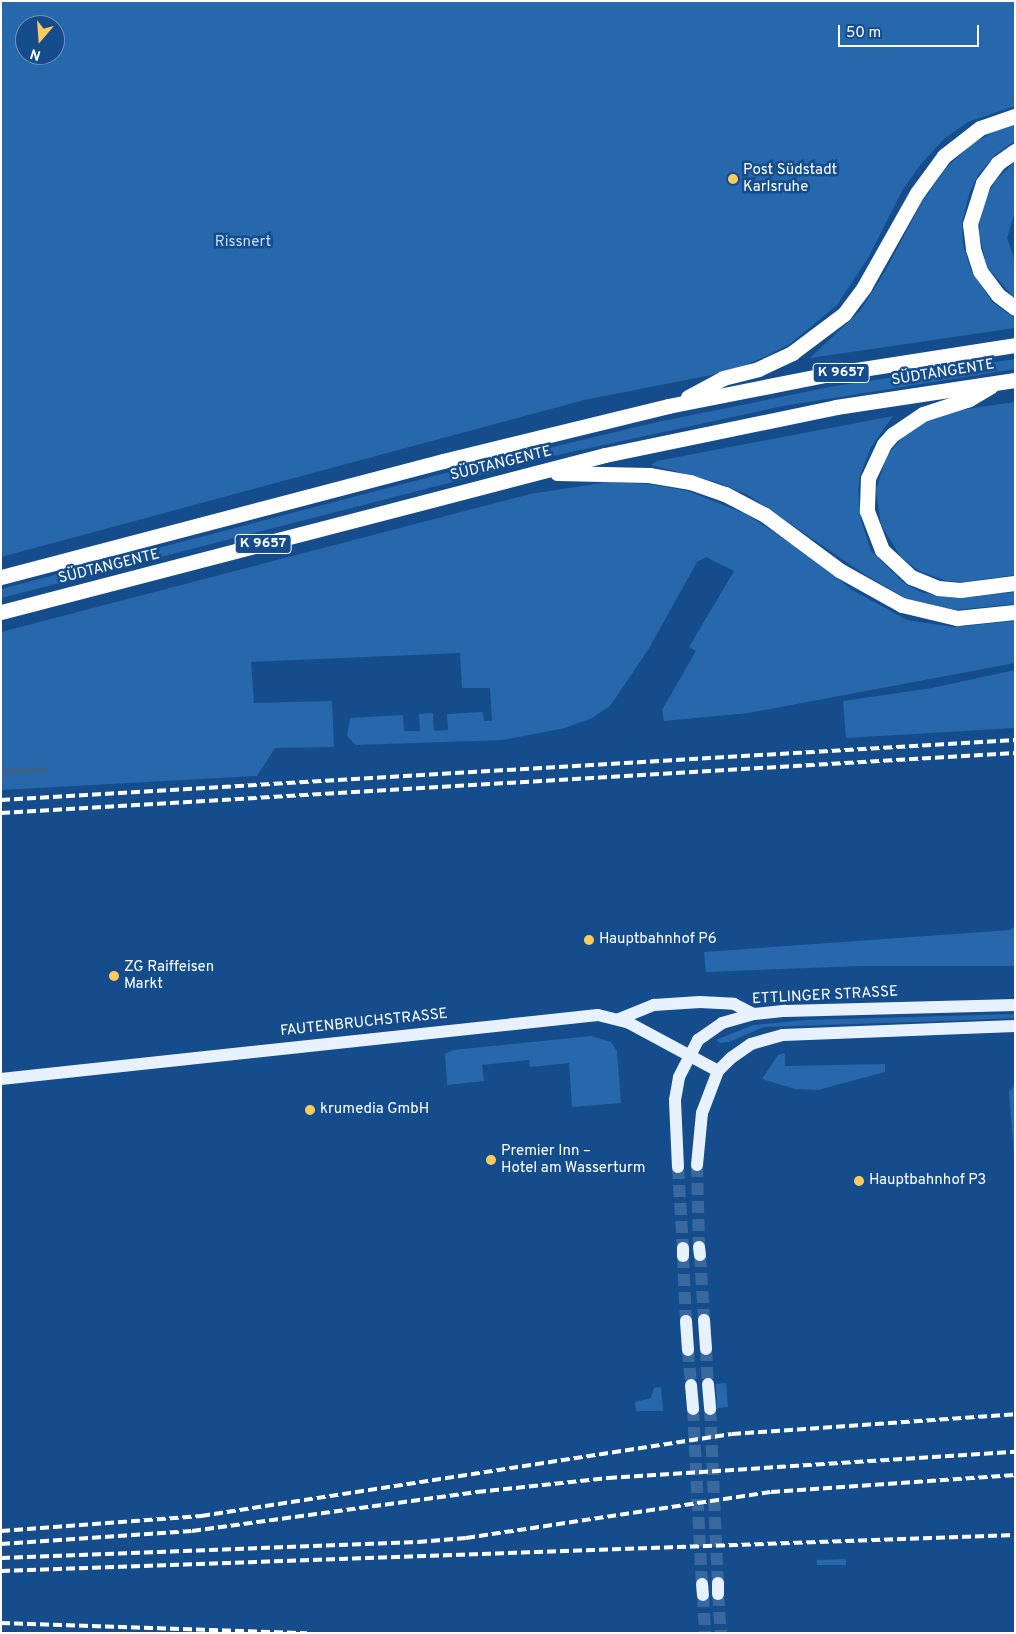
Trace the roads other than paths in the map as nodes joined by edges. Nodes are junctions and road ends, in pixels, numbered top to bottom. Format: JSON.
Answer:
{"nodes":[{"id":1,"x":1015,"y":116,"type":"edge"},
{"id":2,"x":1015,"y":151,"type":"edge"},
{"id":3,"x":1015,"y":308,"type":"edge"},
{"id":4,"x":1015,"y":345,"type":"edge"},
{"id":5,"x":1007,"y":381,"type":"edge"},
{"id":6,"x":668,"y":406,"type":"junction"},
{"id":7,"x":538,"y":474,"type":"junction"},
{"id":8,"x":1,"y":577,"type":"edge"},
{"id":9,"x":1015,"y":583,"type":"edge"},
{"id":10,"x":1,"y":612,"type":"edge"},
{"id":11,"x":1015,"y":612,"type":"edge"},
{"id":12,"x":1011,"y":1004,"type":"edge"},
{"id":13,"x":754,"y":1014,"type":"junction"},
{"id":14,"x":619,"y":1019,"type":"junction"},
{"id":15,"x":1015,"y":1026,"type":"edge"},
{"id":16,"x":689,"y":1054,"type":"junction"},
{"id":17,"x":718,"y":1071,"type":"junction"},
{"id":18,"x":1,"y":1078,"type":"edge"},
{"id":19,"x":697,"y":1166,"type":"tunnel mouth"},
{"id":20,"x":678,"y":1167,"type":"tunnel mouth"},
{"id":21,"x":704,"y":1320,"type":"tunnel mouth"},
{"id":22,"x":686,"y":1321,"type":"tunnel mouth"},
{"id":23,"x":706,"y":1349,"type":"tunnel mouth"},
{"id":24,"x":688,"y":1350,"type":"tunnel mouth"},
{"id":25,"x":708,"y":1384,"type":"tunnel mouth"},
{"id":26,"x":691,"y":1385,"type":"tunnel mouth"},
{"id":27,"x":710,"y":1409,"type":"tunnel mouth"},
{"id":28,"x":693,"y":1410,"type":"tunnel mouth"}],
"edges":[{"from":1,"to":6,"type":"highway"},
{"from":2,"to":3,"type":"highway"},
{"from":4,"to":6,"type":"highway","name":"SÜDTANGENTE","number":"K 9657"},
{"from":5,"to":7,"type":"highway","name":"SÜDTANGENTE","number":"K 9657"},
{"from":5,"to":9,"type":"highway"},
{"from":6,"to":8,"type":"highway","name":"SÜDTANGENTE","number":"K 9657"},
{"from":7,"to":10,"type":"highway","name":"SÜDTANGENTE","number":"K 9657"},
{"from":7,"to":11,"type":"highway"},
{"from":12,"to":13,"type":"main road","name":"ETTLINGER STRASSE"},
{"from":13,"to":14,"type":"main road"},
{"from":13,"to":16,"type":"main road","name":"ETTLINGER STRASSE"},
{"from":14,"to":16,"type":"main road","name":"FAUTENBRUCHSTRASSE"},
{"from":14,"to":18,"type":"main road","name":"FAUTENBRUCHSTRASSE"},
{"from":15,"to":17,"type":"main road"},
{"from":16,"to":17,"type":"main road","name":"FAUTENBRUCHSTRASSE"},
{"from":16,"to":20,"type":"main road","name":"ETTLINGER STRASSE"},
{"from":17,"to":19,"type":"main road"},
{"from":21,"to":23,"type":"main road"},
{"from":22,"to":24,"type":"main road"},
{"from":25,"to":27,"type":"main road"},
{"from":26,"to":28,"type":"main road"}]}
